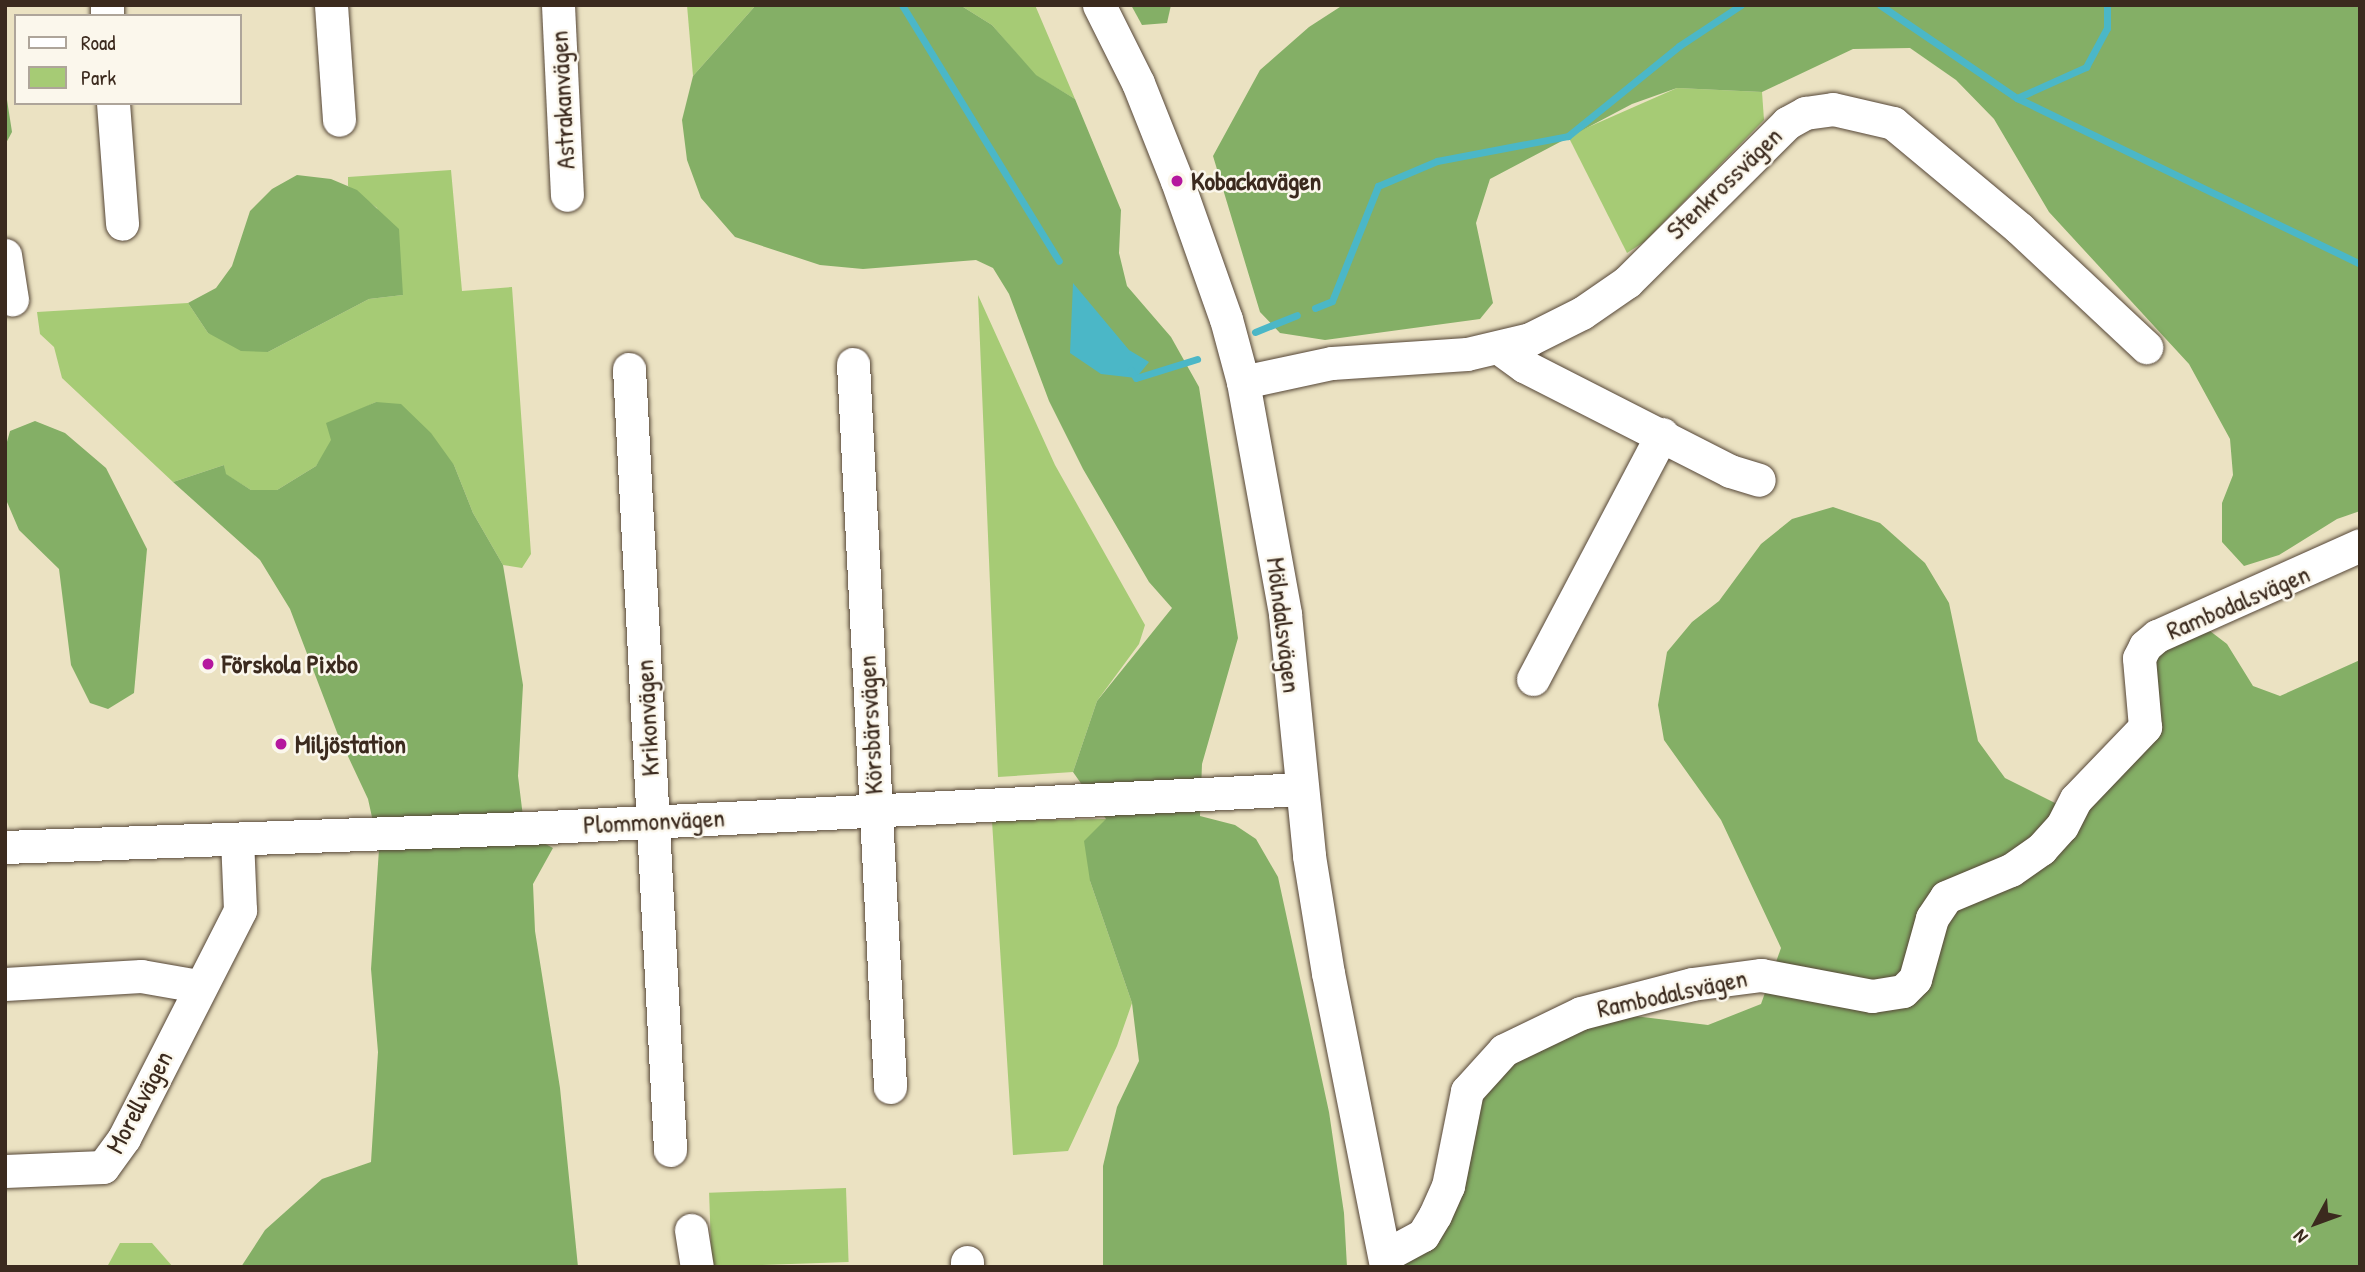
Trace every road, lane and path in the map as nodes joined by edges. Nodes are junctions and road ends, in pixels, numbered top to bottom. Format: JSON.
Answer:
{"nodes":[{"id":1,"x":331,"y":5,"type":"edge"},
{"id":2,"x":558,"y":5,"type":"edge"},
{"id":3,"x":1099,"y":5,"type":"edge"},
{"id":4,"x":113,"y":105,"type":"edge"},
{"id":5,"x":339,"y":120,"type":"dead end"},
{"id":6,"x":567,"y":195,"type":"dead end"},
{"id":7,"x":122,"y":224,"type":"dead end"},
{"id":8,"x":5,"y":255,"type":"edge"},
{"id":9,"x":12,"y":299,"type":"dead end"},
{"id":10,"x":2146,"y":347,"type":"dead end"},
{"id":11,"x":1499,"y":348,"type":"junction"},
{"id":12,"x":853,"y":363,"type":"dead end"},
{"id":13,"x":629,"y":369,"type":"dead end"},
{"id":14,"x":1242,"y":382,"type":"junction"},
{"id":15,"x":1662,"y":434,"type":"junction"},
{"id":16,"x":1759,"y":480,"type":"dead end"},
{"id":17,"x":2360,"y":545,"type":"edge"},
{"id":18,"x":1533,"y":679,"type":"dead end"},
{"id":19,"x":1302,"y":789,"type":"junction"},
{"id":20,"x":874,"y":810,"type":"junction"},
{"id":21,"x":652,"y":822,"type":"junction"},
{"id":22,"x":237,"y":839,"type":"junction"},
{"id":23,"x":5,"y":847,"type":"edge"},
{"id":24,"x":5,"y":984,"type":"edge"},
{"id":25,"x":198,"y":986,"type":"junction"},
{"id":26,"x":890,"y":1087,"type":"dead end"},
{"id":27,"x":670,"y":1150,"type":"dead end"},
{"id":28,"x":5,"y":1171,"type":"edge"},
{"id":29,"x":691,"y":1230,"type":"dead end"},
{"id":30,"x":1386,"y":1261,"type":"edge"},
{"id":31,"x":697,"y":1267,"type":"edge"}],
"edges":[{"from":1,"to":5,"type":"street"},
{"from":2,"to":6,"type":"street","name":"Astrakanvägen"},
{"from":3,"to":14,"type":"street","name":"Mölndalsvägen"},
{"from":4,"to":7,"type":"street"},
{"from":8,"to":9,"type":"street"},
{"from":10,"to":11,"type":"street","name":"Stenkrossvägen"},
{"from":11,"to":14,"type":"street","name":"Stenkrossvägen"},
{"from":11,"to":15,"type":"street"},
{"from":12,"to":20,"type":"street","name":"Körsbärsvägen"},
{"from":13,"to":21,"type":"street","name":"Krikonvägen"},
{"from":14,"to":19,"type":"street","name":"Mölndalsvägen"},
{"from":15,"to":16,"type":"street"},
{"from":15,"to":18,"type":"street"},
{"from":17,"to":30,"type":"street","name":"Rambodalsvägen"},
{"from":19,"to":20,"type":"street","name":"Plommonvägen"},
{"from":19,"to":30,"type":"street","name":"Mölndalsvägen"},
{"from":20,"to":21,"type":"street","name":"Plommonvägen"},
{"from":20,"to":26,"type":"street","name":"Körsbärsvägen"},
{"from":21,"to":22,"type":"street","name":"Plommonvägen"},
{"from":21,"to":27,"type":"street","name":"Krikonvägen"},
{"from":22,"to":23,"type":"street","name":"Plommonvägen"},
{"from":22,"to":25,"type":"street","name":"Morellvägen"},
{"from":24,"to":25,"type":"street"},
{"from":25,"to":28,"type":"street","name":"Morellvägen"},
{"from":29,"to":31,"type":"street"}]}
